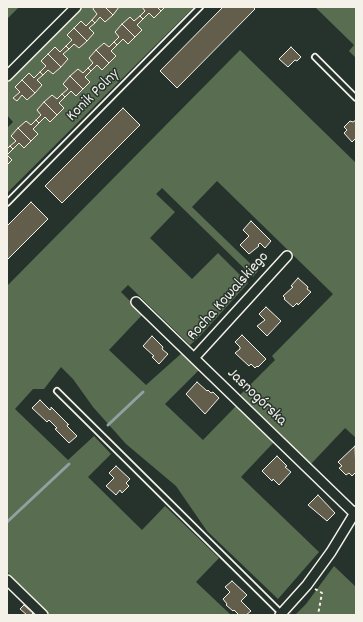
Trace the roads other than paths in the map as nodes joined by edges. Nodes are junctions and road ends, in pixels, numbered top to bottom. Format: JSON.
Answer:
{"nodes":[{"id":1,"x":76,"y":7,"type":"edge"},
{"id":2,"x":200,"y":7,"type":"edge"},
{"id":3,"x":315,"y":57,"type":"dead end"},
{"id":4,"x":7,"y":76,"type":"edge"},
{"id":5,"x":356,"y":98,"type":"edge"},
{"id":6,"x":7,"y":203,"type":"edge"},
{"id":7,"x":287,"y":256,"type":"dead end"},
{"id":8,"x":136,"y":302,"type":"dead end"},
{"id":9,"x":194,"y":358,"type":"junction"},
{"id":10,"x":57,"y":391,"type":"dead end"},
{"id":11,"x":355,"y":513,"type":"edge"},
{"id":12,"x":7,"y":580,"type":"edge"},
{"id":13,"x":281,"y":614,"type":"edge"},
{"id":14,"x":43,"y":615,"type":"edge"}],
"edges":[{"from":1,"to":4,"type":"street"},
{"from":2,"to":6,"type":"lane","name":"Konik Polny"},
{"from":3,"to":5,"type":"lane"},
{"from":7,"to":9,"type":"street","name":"Rocha Kowalskiego"},
{"from":8,"to":9,"type":"street","name":"Jasnogórska"},
{"from":9,"to":11,"type":"street","name":"Jasnogórska"},
{"from":10,"to":13,"type":"lane"},
{"from":11,"to":13,"type":"street"},
{"from":12,"to":14,"type":"street"}]}
